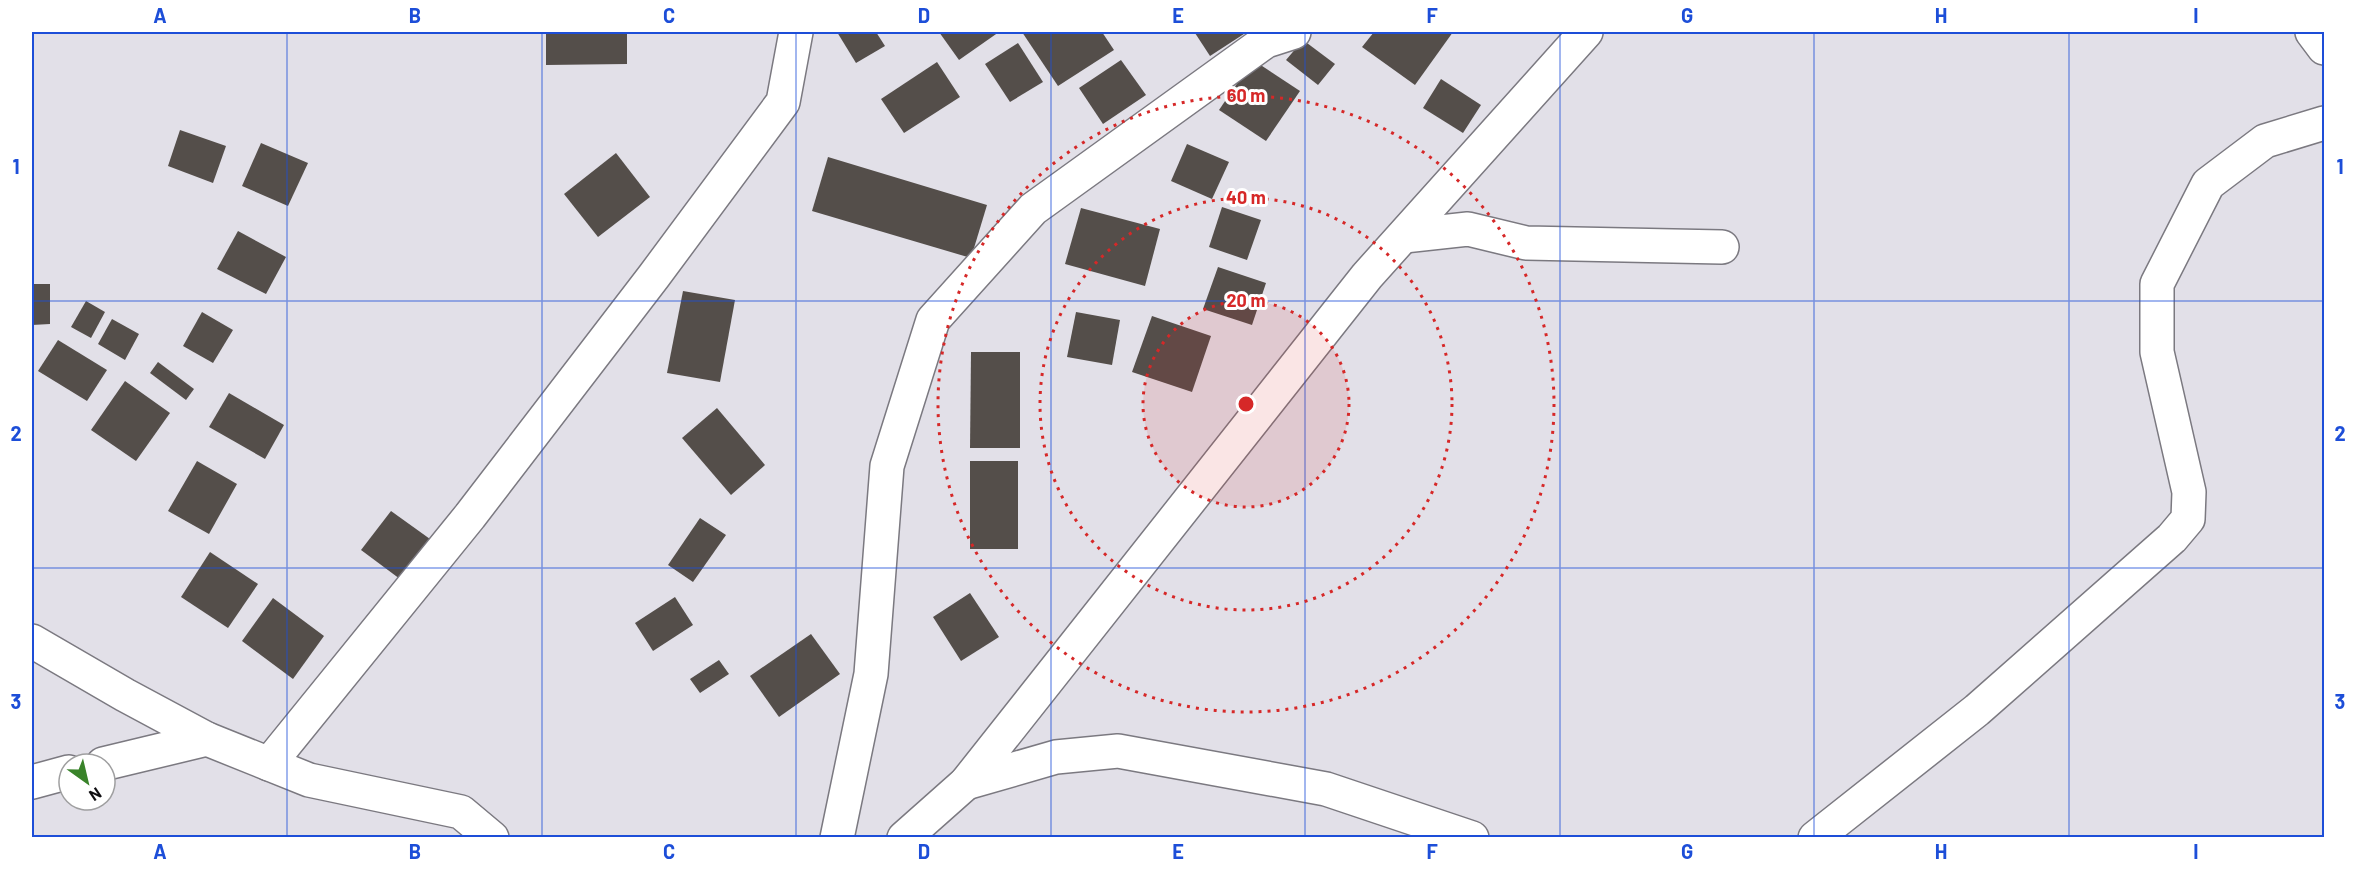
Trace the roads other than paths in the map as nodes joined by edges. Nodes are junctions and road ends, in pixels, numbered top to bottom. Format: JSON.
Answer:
{"nodes":[{"id":1,"x":796,"y":32,"type":"edge"},
{"id":2,"x":1294,"y":32,"type":"edge"},
{"id":3,"x":1586,"y":32,"type":"edge"},
{"id":4,"x":2312,"y":32,"type":"edge"},
{"id":5,"x":2325,"y":48,"type":"edge"},
{"id":6,"x":2325,"y":123,"type":"edge"},
{"id":7,"x":1404,"y":236,"type":"junction"},
{"id":8,"x":1722,"y":247,"type":"dead end"},
{"id":9,"x":32,"y":641,"type":"edge"},
{"id":10,"x":207,"y":739,"type":"junction"},
{"id":11,"x":117,"y":761,"type":"edge"},
{"id":12,"x":269,"y":764,"type":"junction"},
{"id":13,"x":57,"y":775,"type":"edge"},
{"id":14,"x":32,"y":782,"type":"edge"},
{"id":15,"x":966,"y":783,"type":"junction"},
{"id":16,"x":492,"y":837,"type":"edge"},
{"id":17,"x":837,"y":837,"type":"edge"},
{"id":18,"x":904,"y":837,"type":"edge"},
{"id":19,"x":1472,"y":837,"type":"edge"},
{"id":20,"x":1815,"y":837,"type":"edge"}],
"edges":[{"from":1,"to":12,"type":"street"},
{"from":2,"to":17,"type":"street"},
{"from":3,"to":7,"type":"street"},
{"from":4,"to":5,"type":"street"},
{"from":6,"to":20,"type":"street"},
{"from":7,"to":8,"type":"street"},
{"from":7,"to":15,"type":"street"},
{"from":9,"to":10,"type":"street"},
{"from":10,"to":11,"type":"street"},
{"from":10,"to":12,"type":"street"},
{"from":12,"to":16,"type":"street"},
{"from":13,"to":14,"type":"street"},
{"from":15,"to":18,"type":"street"},
{"from":15,"to":19,"type":"street"}]}
